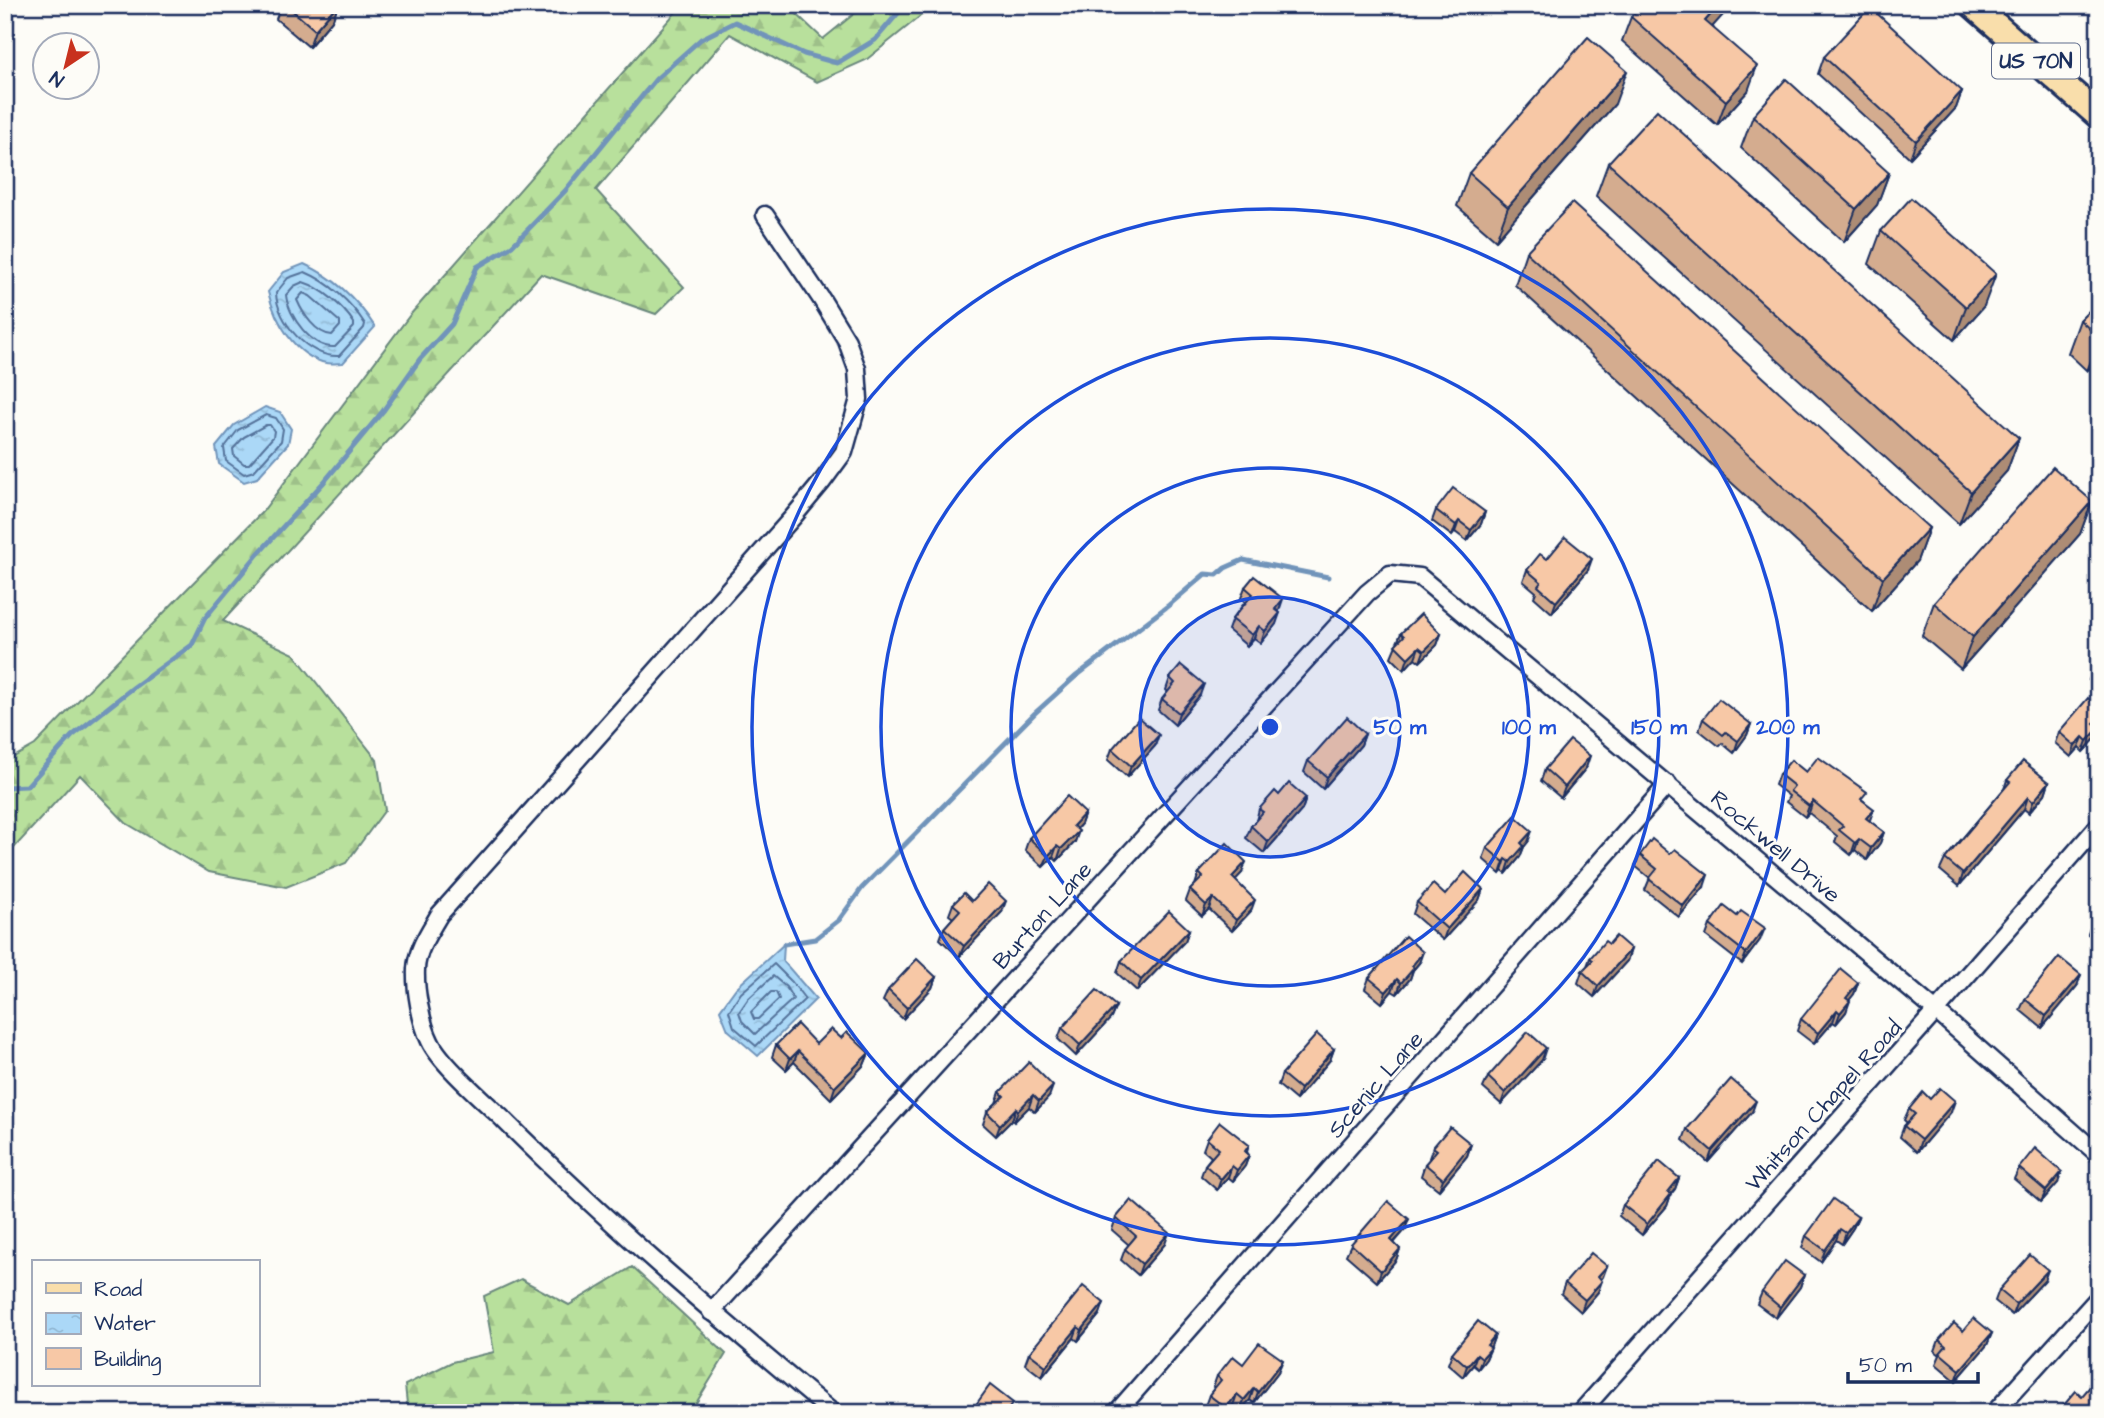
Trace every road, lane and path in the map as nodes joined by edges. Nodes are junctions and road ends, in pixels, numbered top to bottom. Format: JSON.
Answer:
{"nodes":[{"id":1,"x":1973,"y":5,"type":"edge"},
{"id":2,"x":2099,"y":116,"type":"edge"},
{"id":3,"x":765,"y":215,"type":"dead end"},
{"id":4,"x":1420,"y":577,"type":"joint"},
{"id":5,"x":1668,"y":785,"type":"junction"},
{"id":6,"x":2099,"y":825,"type":"edge"},
{"id":7,"x":1937,"y":1012,"type":"junction"},
{"id":8,"x":2099,"y":1155,"type":"edge"},
{"id":9,"x":2099,"y":1297,"type":"edge"},
{"id":10,"x":711,"y":1312,"type":"junction"},
{"id":11,"x":833,"y":1413,"type":"edge"},
{"id":12,"x":1116,"y":1413,"type":"edge"},
{"id":13,"x":1580,"y":1413,"type":"edge"},
{"id":14,"x":1994,"y":1413,"type":"edge"}],
"edges":[{"from":1,"to":2,"type":"main road","number":"US 70N"},
{"from":3,"to":10,"type":"street"},
{"from":4,"to":5,"type":"street","name":"Rockwell Drive"},
{"from":4,"to":10,"type":"street","name":"Burton Lane"},
{"from":5,"to":7,"type":"street","name":"Rockwell Drive"},
{"from":5,"to":12,"type":"street","name":"Scenic Lane"},
{"from":6,"to":7,"type":"street","name":"Whitson Chapel Road"},
{"from":7,"to":8,"type":"street","name":"Rockwell Drive"},
{"from":7,"to":13,"type":"street","name":"Whitson Chapel Road"},
{"from":9,"to":14,"type":"street"},
{"from":10,"to":11,"type":"street"}]}
